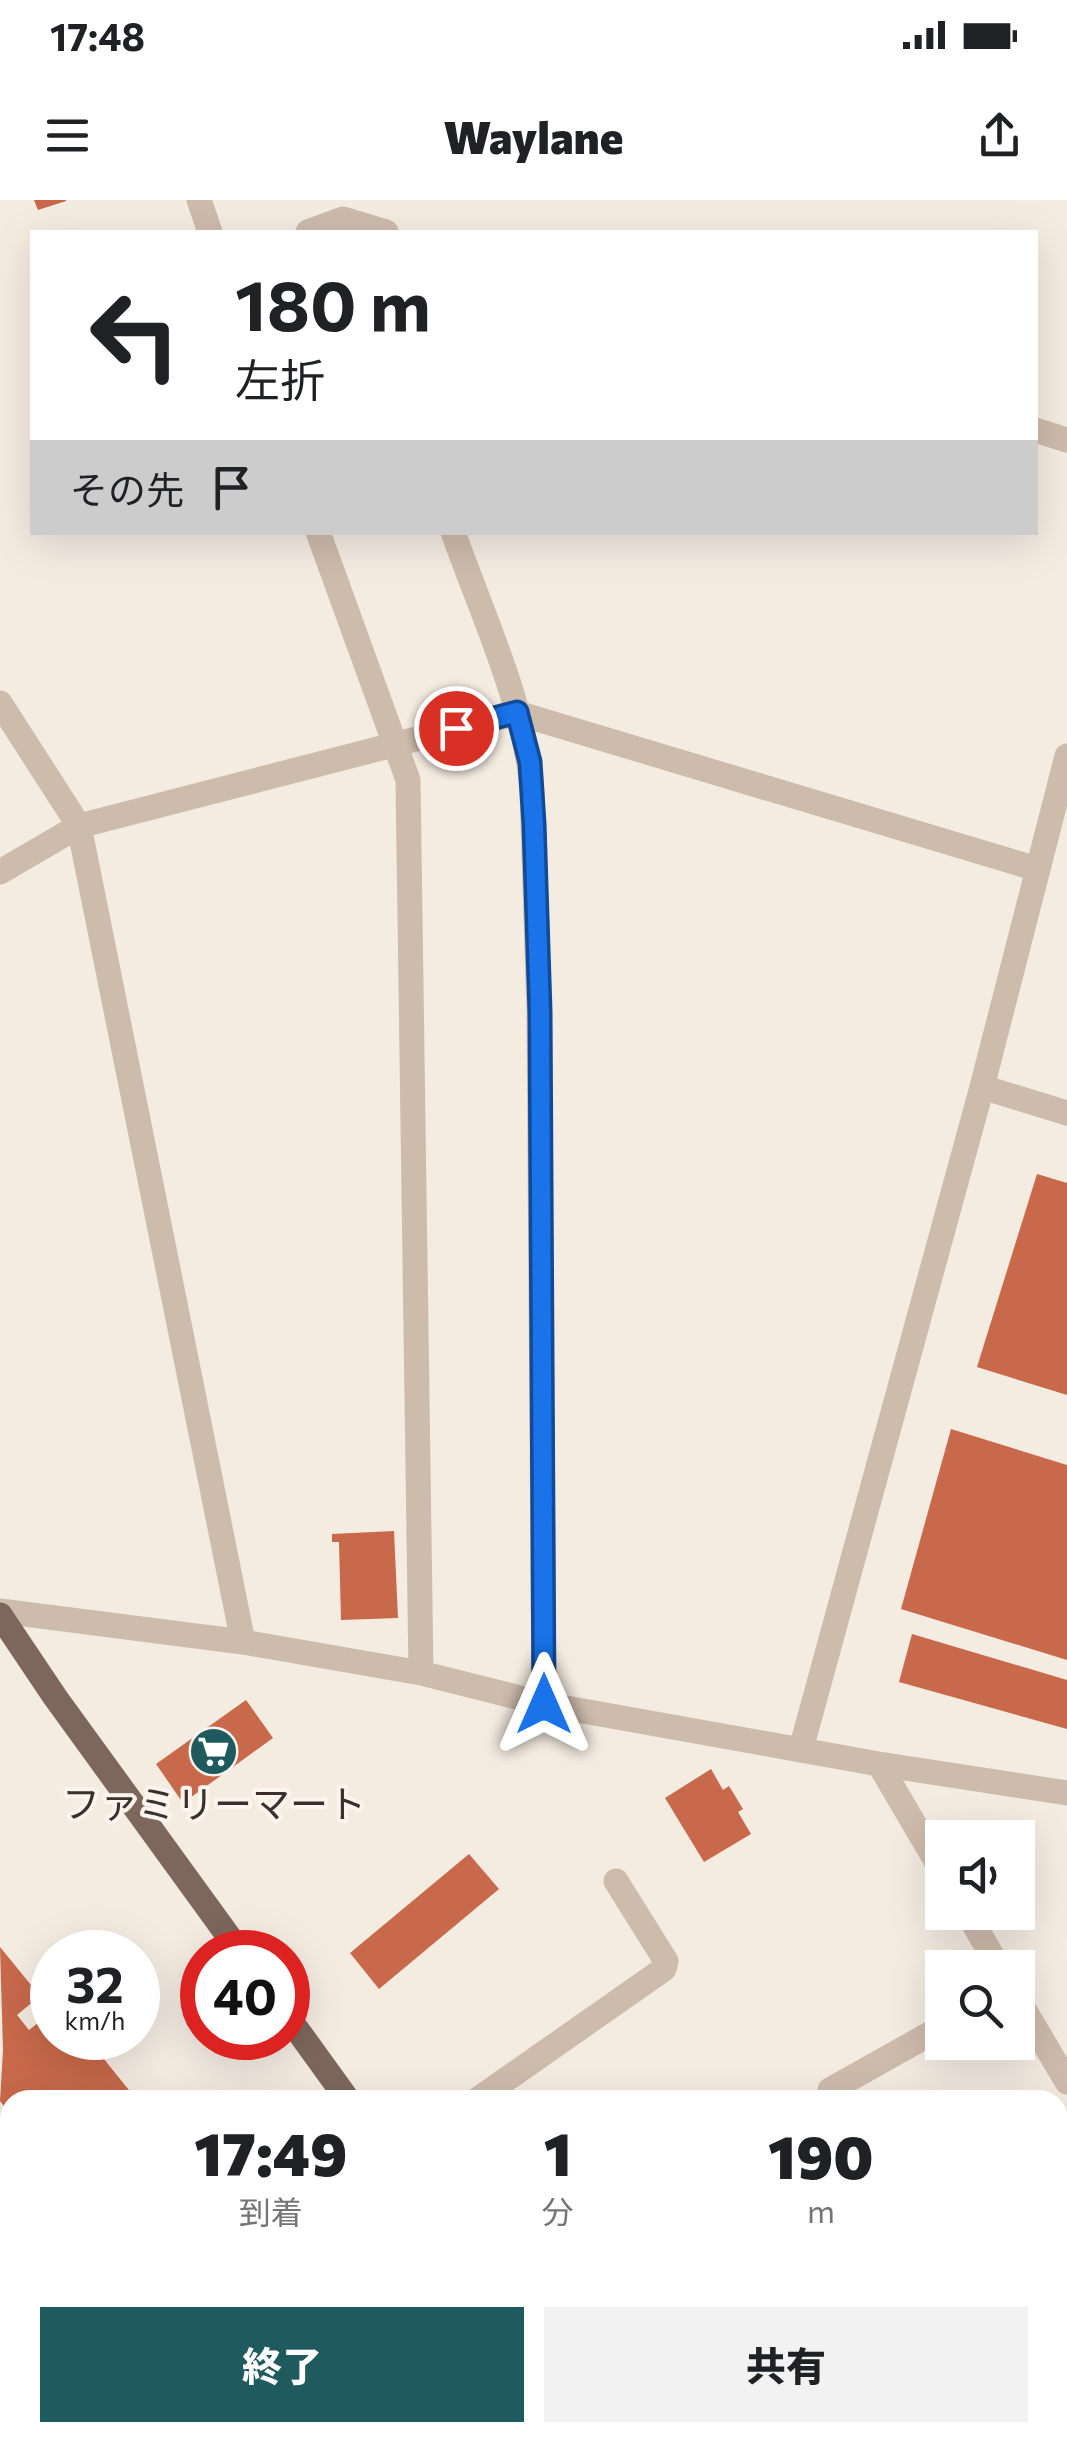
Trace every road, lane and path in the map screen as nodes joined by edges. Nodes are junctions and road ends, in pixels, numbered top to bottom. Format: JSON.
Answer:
{"nodes":[{"id":1,"x":199,"y":200,"type":"edge"},
{"id":2,"x":343,"y":217,"type":"edge"},
{"id":3,"x":209,"y":230,"type":"edge"},
{"id":4,"x":313,"y":230,"type":"edge"},
{"id":5,"x":380,"y":230,"type":"edge"},
{"id":6,"x":1038,"y":431,"type":"edge"},
{"id":7,"x":1067,"y":440,"type":"edge"},
{"id":8,"x":319,"y":535,"type":"edge"},
{"id":9,"x":455,"y":535,"type":"edge"},
{"id":10,"x":0,"y":703,"type":"edge"},
{"id":11,"x":517,"y":712,"type":"junction"},
{"id":12,"x":394,"y":744,"type":"junction"},
{"id":13,"x":1067,"y":756,"type":"edge"},
{"id":14,"x":79,"y":826,"type":"junction"},
{"id":15,"x":1037,"y":869,"type":"junction"},
{"id":16,"x":0,"y":872,"type":"edge"},
{"id":17,"x":982,"y":1087,"type":"junction"},
{"id":18,"x":1067,"y":1113,"type":"edge"},
{"id":19,"x":0,"y":1613,"type":"edge"},
{"id":20,"x":244,"y":1642,"type":"junction"},
{"id":21,"x":421,"y":1673,"type":"junction"},
{"id":22,"x":544,"y":1704,"type":"junction"},
{"id":23,"x":801,"y":1749,"type":"junction"},
{"id":24,"x":879,"y":1764,"type":"junction"},
{"id":25,"x":1067,"y":1793,"type":"edge"},
{"id":26,"x":925,"y":1842,"type":"edge"},
{"id":27,"x":616,"y":1880,"type":"dead end"},
{"id":28,"x":224,"y":1930,"type":"edge"},
{"id":29,"x":1035,"y":2027,"type":"edge"},
{"id":30,"x":925,"y":2037,"type":"edge"},
{"id":31,"x":310,"y":2047,"type":"edge"},
{"id":32,"x":1067,"y":2082,"type":"edge"},
{"id":33,"x":341,"y":2090,"type":"edge"},
{"id":34,"x":491,"y":2090,"type":"edge"},
{"id":35,"x":830,"y":2090,"type":"dead end"}],
"edges":[{"from":1,"to":3,"type":"street"},
{"from":2,"to":4,"type":"street"},
{"from":2,"to":5,"type":"street"},
{"from":6,"to":7,"type":"street"},
{"from":8,"to":12,"type":"street"},
{"from":9,"to":11,"type":"street"},
{"from":10,"to":14,"type":"street"},
{"from":11,"to":12,"type":"street"},
{"from":11,"to":15,"type":"street"},
{"from":11,"to":22,"type":"street"},
{"from":12,"to":14,"type":"street"},
{"from":12,"to":21,"type":"street"},
{"from":13,"to":15,"type":"street"},
{"from":14,"to":16,"type":"street"},
{"from":14,"to":20,"type":"street"},
{"from":15,"to":17,"type":"street"},
{"from":17,"to":18,"type":"street"},
{"from":17,"to":23,"type":"street"},
{"from":19,"to":20,"type":"street"},
{"from":19,"to":28,"type":"main road"},
{"from":20,"to":21,"type":"street"},
{"from":21,"to":22,"type":"street"},
{"from":22,"to":23,"type":"street"},
{"from":23,"to":24,"type":"street"},
{"from":24,"to":25,"type":"street"},
{"from":24,"to":26,"type":"street"},
{"from":27,"to":34,"type":"street"},
{"from":29,"to":32,"type":"street"},
{"from":30,"to":35,"type":"street"},
{"from":31,"to":33,"type":"main road"}]}
